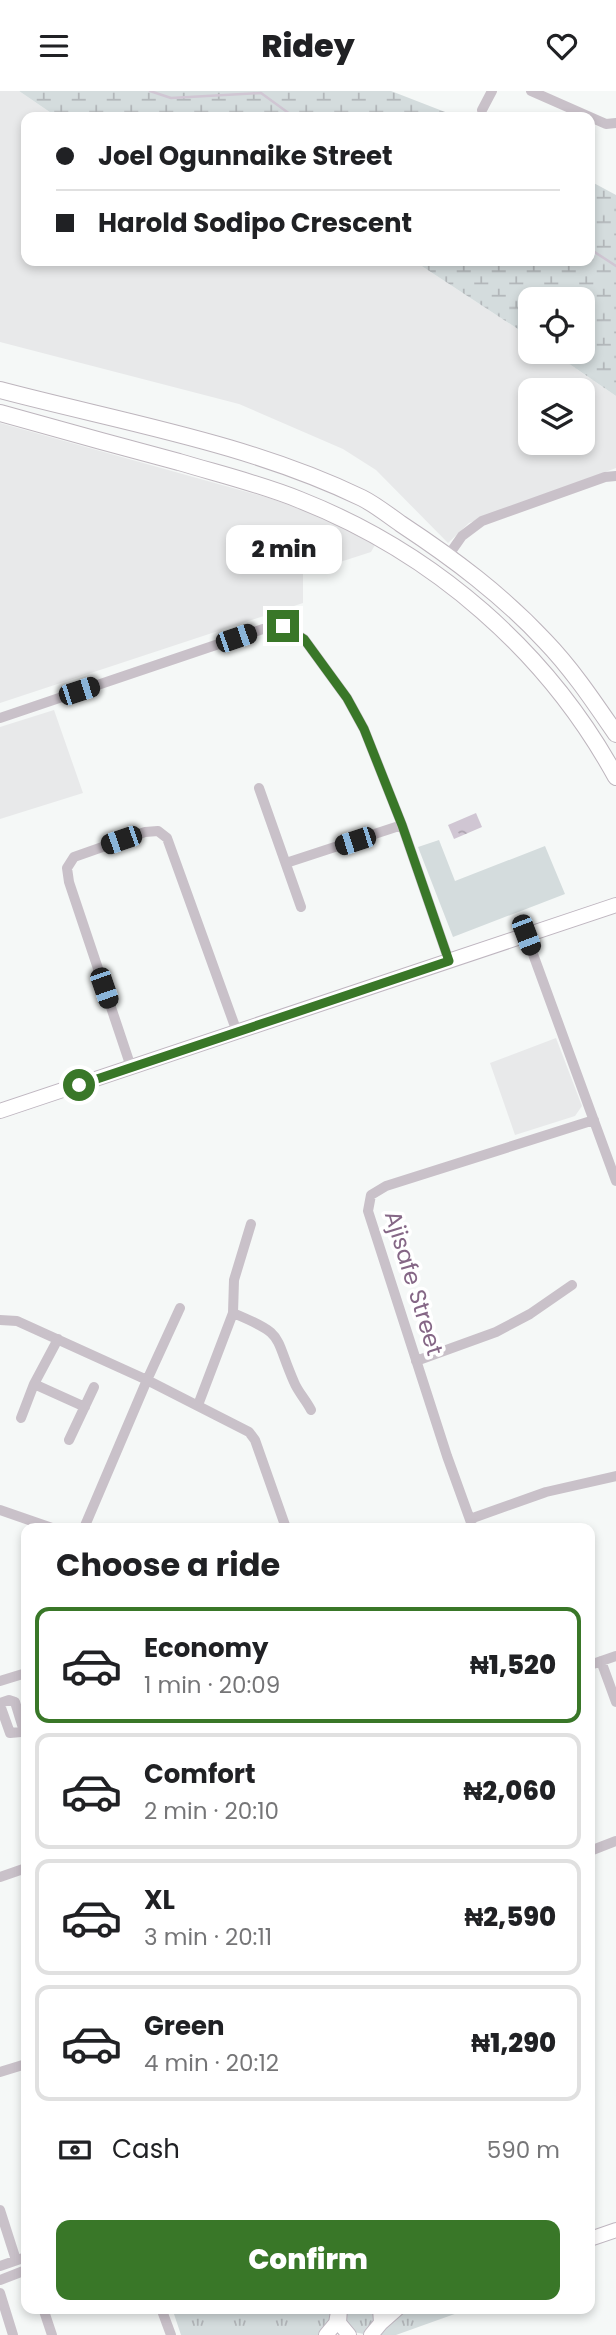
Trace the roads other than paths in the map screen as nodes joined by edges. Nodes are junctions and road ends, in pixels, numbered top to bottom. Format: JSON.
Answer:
{"nodes":[{"id":1,"x":492,"y":91,"type":"edge"},
{"id":2,"x":531,"y":91,"type":"edge"},
{"id":3,"x":482,"y":110,"type":"dead end"},
{"id":4,"x":579,"y":112,"type":"edge"},
{"id":5,"x":595,"y":119,"type":"edge"},
{"id":6,"x":616,"y":123,"type":"edge"},
{"id":7,"x":0,"y":390,"type":"edge"},
{"id":8,"x":0,"y":413,"type":"edge"},
{"id":9,"x":111,"y":419,"type":"junction"},
{"id":10,"x":162,"y":431,"type":"junction"},
{"id":11,"x":107,"y":442,"type":"junction"},
{"id":12,"x":157,"y":456,"type":"junction"},
{"id":13,"x":616,"y":475,"type":"edge"},
{"id":14,"x":448,"y":555,"type":"junction"},
{"id":15,"x":0,"y":717,"type":"edge"},
{"id":16,"x":616,"y":734,"type":"edge"},
{"id":17,"x":616,"y":777,"type":"edge"},
{"id":18,"x":260,"y":788,"type":"dead end"},
{"id":19,"x":402,"y":825,"type":"junction"},
{"id":20,"x":286,"y":863,"type":"junction"},
{"id":21,"x":616,"y":905,"type":"edge"},
{"id":22,"x":301,"y":907,"type":"dead end"},
{"id":23,"x":526,"y":935,"type":"junction"},
{"id":24,"x":449,"y":961,"type":"junction"},
{"id":25,"x":237,"y":1032,"type":"junction"},
{"id":26,"x":131,"y":1067,"type":"junction"},
{"id":27,"x":0,"y":1111,"type":"edge"},
{"id":28,"x":594,"y":1120,"type":"junction"},
{"id":29,"x":616,"y":1181,"type":"edge"},
{"id":30,"x":251,"y":1224,"type":"dead end"},
{"id":31,"x":572,"y":1285,"type":"dead end"},
{"id":32,"x":180,"y":1308,"type":"dead end"},
{"id":33,"x":233,"y":1313,"type":"junction"},
{"id":34,"x":0,"y":1320,"type":"edge"},
{"id":35,"x":58,"y":1339,"type":"junction"},
{"id":36,"x":416,"y":1361,"type":"junction"},
{"id":37,"x":147,"y":1380,"type":"junction"},
{"id":38,"x":34,"y":1384,"type":"junction"},
{"id":39,"x":94,"y":1387,"type":"dead end"},
{"id":40,"x":198,"y":1405,"type":"junction"},
{"id":41,"x":85,"y":1407,"type":"junction"},
{"id":42,"x":311,"y":1410,"type":"dead end"},
{"id":43,"x":21,"y":1418,"type":"dead end"},
{"id":44,"x":69,"y":1440,"type":"dead end"},
{"id":45,"x":616,"y":1476,"type":"edge"},
{"id":46,"x":0,"y":1510,"type":"edge"},
{"id":47,"x":38,"y":1523,"type":"edge"},
{"id":48,"x":86,"y":1523,"type":"edge"},
{"id":49,"x":284,"y":1523,"type":"edge"},
{"id":50,"x":471,"y":1523,"type":"edge"},
{"id":51,"x":473,"y":1523,"type":"edge"},
{"id":52,"x":616,"y":1656,"type":"edge"},
{"id":53,"x":595,"y":1663,"type":"edge"},
{"id":54,"x":21,"y":1674,"type":"edge"},
{"id":55,"x":0,"y":1681,"type":"edge"},
{"id":56,"x":616,"y":1702,"type":"edge"},
{"id":57,"x":616,"y":1841,"type":"edge"},
{"id":58,"x":595,"y":1848,"type":"edge"},
{"id":59,"x":21,"y":1870,"type":"edge"},
{"id":60,"x":0,"y":1877,"type":"edge"},
{"id":61,"x":21,"y":2066,"type":"edge"},
{"id":62,"x":0,"y":2072,"type":"edge"},
{"id":63,"x":0,"y":2210,"type":"edge"},
{"id":64,"x":616,"y":2230,"type":"edge"},
{"id":65,"x":595,"y":2237,"type":"edge"},
{"id":66,"x":21,"y":2259,"type":"edge"},
{"id":67,"x":0,"y":2266,"type":"edge"},
{"id":68,"x":21,"y":2272,"type":"edge"},
{"id":69,"x":0,"y":2280,"type":"edge"},
{"id":70,"x":0,"y":2293,"type":"edge"},
{"id":71,"x":45,"y":2314,"type":"edge"},
{"id":72,"x":163,"y":2314,"type":"edge"},
{"id":73,"x":338,"y":2314,"type":"edge"},
{"id":74,"x":339,"y":2314,"type":"edge"},
{"id":75,"x":391,"y":2314,"type":"edge"},
{"id":76,"x":378,"y":2326,"type":"edge"},
{"id":77,"x":13,"y":2335,"type":"edge"},
{"id":78,"x":52,"y":2335,"type":"edge"},
{"id":79,"x":171,"y":2335,"type":"edge"},
{"id":80,"x":326,"y":2335,"type":"edge"},
{"id":81,"x":349,"y":2335,"type":"edge"}],
"edges":[{"from":1,"to":3,"type":"street"},
{"from":2,"to":4,"type":"street"},
{"from":5,"to":6,"type":"street"},
{"from":7,"to":9,"type":"main road"},
{"from":8,"to":11,"type":"main road"},
{"from":9,"to":10,"type":"main road"},
{"from":9,"to":11,"type":"main road"},
{"from":10,"to":12,"type":"main road"},
{"from":10,"to":14,"type":"main road"},
{"from":11,"to":12,"type":"main road"},
{"from":12,"to":17,"type":"main road"},
{"from":13,"to":14,"type":"street"},
{"from":14,"to":16,"type":"main road"},
{"from":15,"to":19,"type":"street"},
{"from":18,"to":20,"type":"street"},
{"from":19,"to":20,"type":"street"},
{"from":19,"to":24,"type":"street"},
{"from":20,"to":22,"type":"street"},
{"from":21,"to":23,"type":"street"},
{"from":23,"to":24,"type":"street"},
{"from":23,"to":28,"type":"street"},
{"from":24,"to":25,"type":"street"},
{"from":25,"to":26,"type":"street"},
{"from":25,"to":26,"type":"street"},
{"from":26,"to":27,"type":"street"},
{"from":28,"to":29,"type":"street"},
{"from":28,"to":36,"type":"street","name":"Ajisafe Street"},
{"from":30,"to":33,"type":"street"},
{"from":31,"to":36,"type":"street"},
{"from":32,"to":37,"type":"street"},
{"from":33,"to":40,"type":"street"},
{"from":33,"to":42,"type":"street"},
{"from":34,"to":35,"type":"street"},
{"from":35,"to":37,"type":"street"},
{"from":35,"to":38,"type":"street"},
{"from":36,"to":50,"type":"street","name":"Ajisafe Street"},
{"from":37,"to":40,"type":"street"},
{"from":37,"to":48,"type":"street"},
{"from":38,"to":41,"type":"street"},
{"from":38,"to":43,"type":"street"},
{"from":39,"to":41,"type":"street"},
{"from":40,"to":49,"type":"street"},
{"from":41,"to":44,"type":"street"},
{"from":45,"to":51,"type":"street"},
{"from":46,"to":47,"type":"street"},
{"from":52,"to":53,"type":"street"},
{"from":53,"to":56,"type":"street"},
{"from":54,"to":55,"type":"street"},
{"from":57,"to":58,"type":"street"},
{"from":59,"to":60,"type":"street"},
{"from":61,"to":62,"type":"street"},
{"from":63,"to":66,"type":"street"},
{"from":64,"to":65,"type":"street"},
{"from":66,"to":67,"type":"street"},
{"from":68,"to":69,"type":"street"},
{"from":70,"to":77,"type":"street"},
{"from":71,"to":78,"type":"street"},
{"from":72,"to":79,"type":"street"},
{"from":73,"to":80,"type":"street"},
{"from":74,"to":81,"type":"street"},
{"from":75,"to":76,"type":"street"}]}
